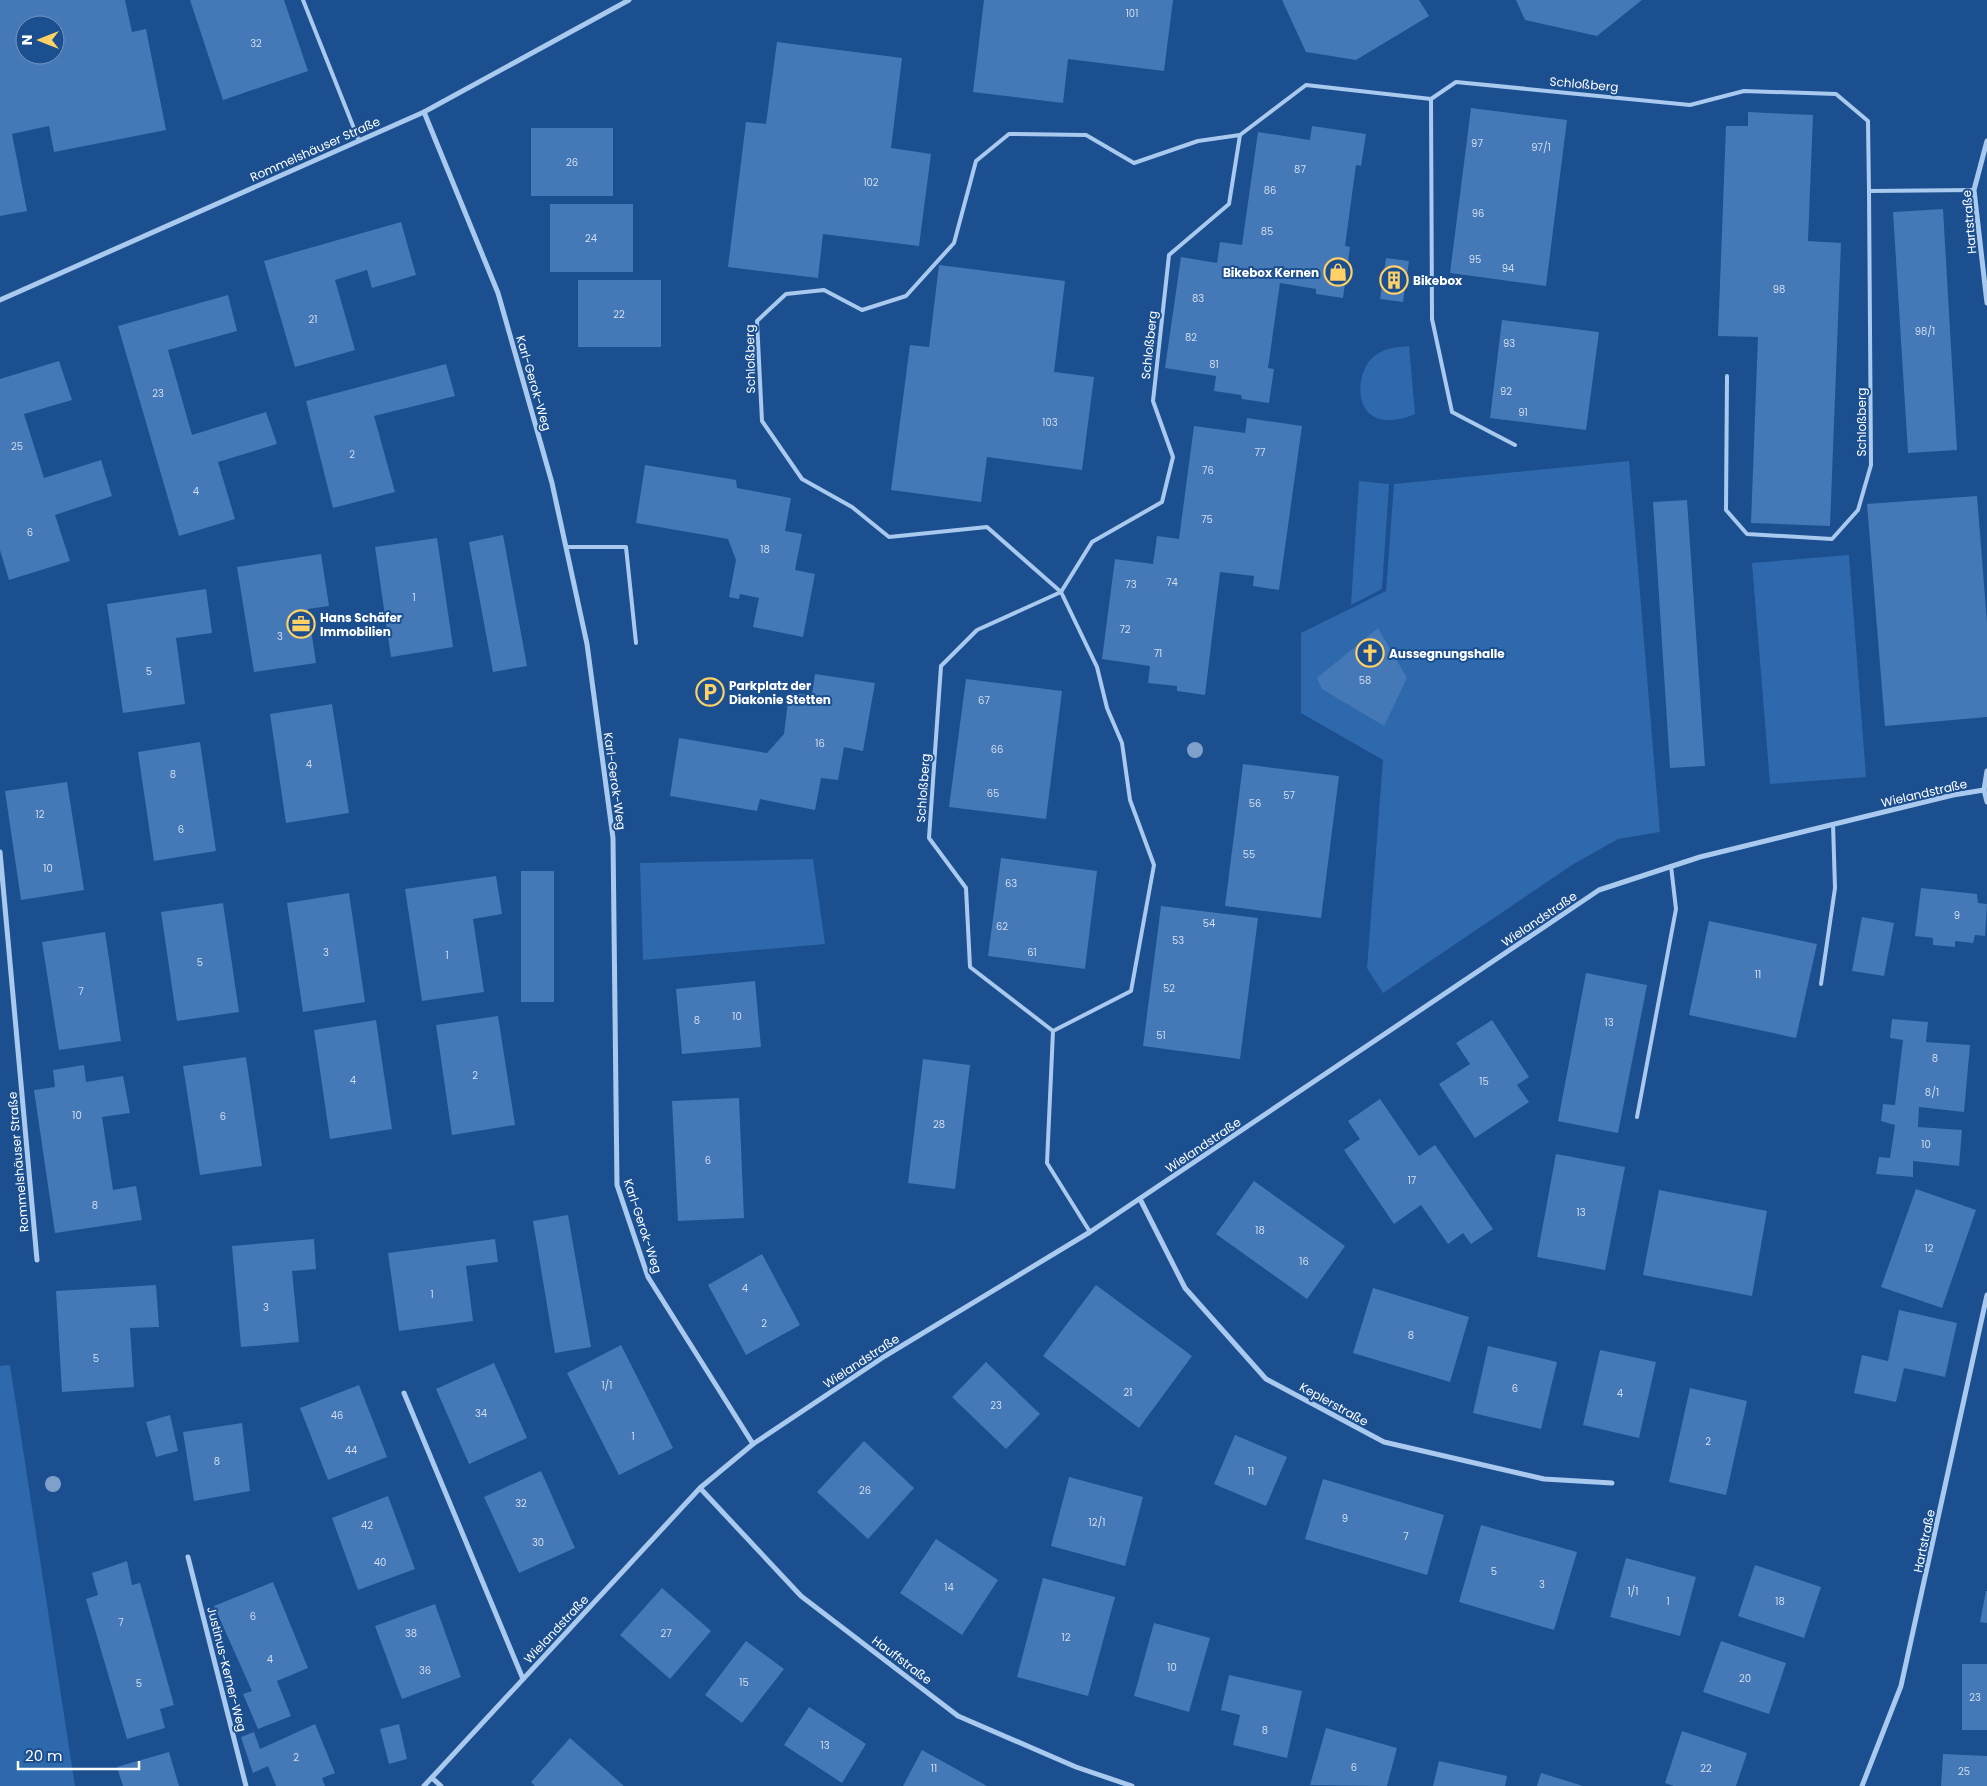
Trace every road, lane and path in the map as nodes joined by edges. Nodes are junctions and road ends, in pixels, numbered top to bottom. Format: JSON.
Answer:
{"nodes":[{"id":1,"x":303,"y":0,"type":"edge"},
{"id":2,"x":629,"y":0,"type":"edge"},
{"id":3,"x":1431,"y":99,"type":"junction"},
{"id":4,"x":424,"y":112,"type":"junction"},
{"id":5,"x":1240,"y":134,"type":"junction"},
{"id":6,"x":359,"y":141,"type":"junction"},
{"id":7,"x":1987,"y":141,"type":"edge"},
{"id":8,"x":1974,"y":190,"type":"junction"},
{"id":9,"x":1869,"y":191,"type":"junction"},
{"id":10,"x":0,"y":300,"type":"edge"},
{"id":11,"x":1987,"y":303,"type":"edge"},
{"id":12,"x":1727,"y":376,"type":"dead end"},
{"id":13,"x":1515,"y":444,"type":"dead end"},
{"id":14,"x":566,"y":548,"type":"junction"},
{"id":15,"x":1061,"y":592,"type":"junction"},
{"id":16,"x":636,"y":643,"type":"dead end"},
{"id":17,"x":1987,"y":771,"type":"edge"},
{"id":18,"x":1984,"y":790,"type":"junction"},
{"id":19,"x":1987,"y":802,"type":"edge"},
{"id":20,"x":1833,"y":824,"type":"junction"},
{"id":21,"x":0,"y":852,"type":"edge"},
{"id":22,"x":1671,"y":866,"type":"junction"},
{"id":23,"x":1821,"y":984,"type":"dead end"},
{"id":24,"x":1053,"y":1031,"type":"junction"},
{"id":25,"x":1636,"y":1117,"type":"dead end"},
{"id":26,"x":1140,"y":1199,"type":"junction"},
{"id":27,"x":1090,"y":1232,"type":"junction"},
{"id":28,"x":37,"y":1260,"type":"dead end"},
{"id":29,"x":1987,"y":1295,"type":"edge"},
{"id":30,"x":404,"y":1394,"type":"dead end"},
{"id":31,"x":752,"y":1444,"type":"junction"},
{"id":32,"x":1612,"y":1482,"type":"dead end"},
{"id":33,"x":700,"y":1488,"type":"junction"},
{"id":34,"x":188,"y":1557,"type":"dead end"},
{"id":35,"x":523,"y":1679,"type":"junction"},
{"id":36,"x":432,"y":1778,"type":"junction"},
{"id":37,"x":246,"y":1786,"type":"edge"},
{"id":38,"x":424,"y":1786,"type":"edge"},
{"id":39,"x":441,"y":1786,"type":"edge"},
{"id":40,"x":1132,"y":1786,"type":"edge"},
{"id":41,"x":1862,"y":1786,"type":"edge"}],
"edges":[{"from":1,"to":6,"type":"lane"},
{"from":2,"to":4,"type":"street","name":"Rommelshäuser Straße"},
{"from":3,"to":5,"type":"lane","name":"Schloßberg"},
{"from":3,"to":9,"type":"lane","name":"Schloßberg"},
{"from":3,"to":13,"type":"lane"},
{"from":4,"to":6,"type":"street","name":"Rommelshäuser Straße"},
{"from":4,"to":14,"type":"street","name":"Karl-Gerok-Weg"},
{"from":5,"to":15,"type":"lane","name":"Schloßberg"},
{"from":5,"to":15,"type":"lane","name":"Schloßberg"},
{"from":6,"to":10,"type":"street","name":"Rommelshäuser Straße"},
{"from":7,"to":8,"type":"street","name":"Hartstraße"},
{"from":8,"to":9,"type":"lane"},
{"from":8,"to":11,"type":"street","name":"Hartstraße"},
{"from":9,"to":12,"type":"lane","name":"Schloßberg"},
{"from":14,"to":16,"type":"lane"},
{"from":14,"to":31,"type":"street","name":"Karl-Gerok-Weg"},
{"from":15,"to":24,"type":"lane","name":"Schloßberg"},
{"from":15,"to":24,"type":"lane","name":"Schloßberg"},
{"from":17,"to":18,"type":"street"},
{"from":18,"to":19,"type":"street"},
{"from":18,"to":20,"type":"street","name":"Wielandstraße"},
{"from":20,"to":22,"type":"street","name":"Wielandstraße"},
{"from":20,"to":23,"type":"lane"},
{"from":21,"to":28,"type":"street","name":"Rommelshäuser Straße"},
{"from":22,"to":25,"type":"lane"},
{"from":22,"to":26,"type":"street","name":"Wielandstraße"},
{"from":24,"to":27,"type":"lane"},
{"from":26,"to":27,"type":"street","name":"Wielandstraße"},
{"from":26,"to":32,"type":"street","name":"Keplerstraße"},
{"from":27,"to":31,"type":"street","name":"Wielandstraße"},
{"from":29,"to":41,"type":"street","name":"Hartstraße"},
{"from":30,"to":35,"type":"street","name":"Wielandstraße"},
{"from":31,"to":33,"type":"street","name":"Wielandstraße"},
{"from":33,"to":35,"type":"street","name":"Wielandstraße"},
{"from":33,"to":40,"type":"street","name":"Hauffstraße"},
{"from":34,"to":37,"type":"street","name":"Justinus-Kerner-Weg"},
{"from":35,"to":36,"type":"street","name":"Wielandstraße"},
{"from":36,"to":38,"type":"street","name":"Wielandstraße"},
{"from":36,"to":39,"type":"street"}]}
